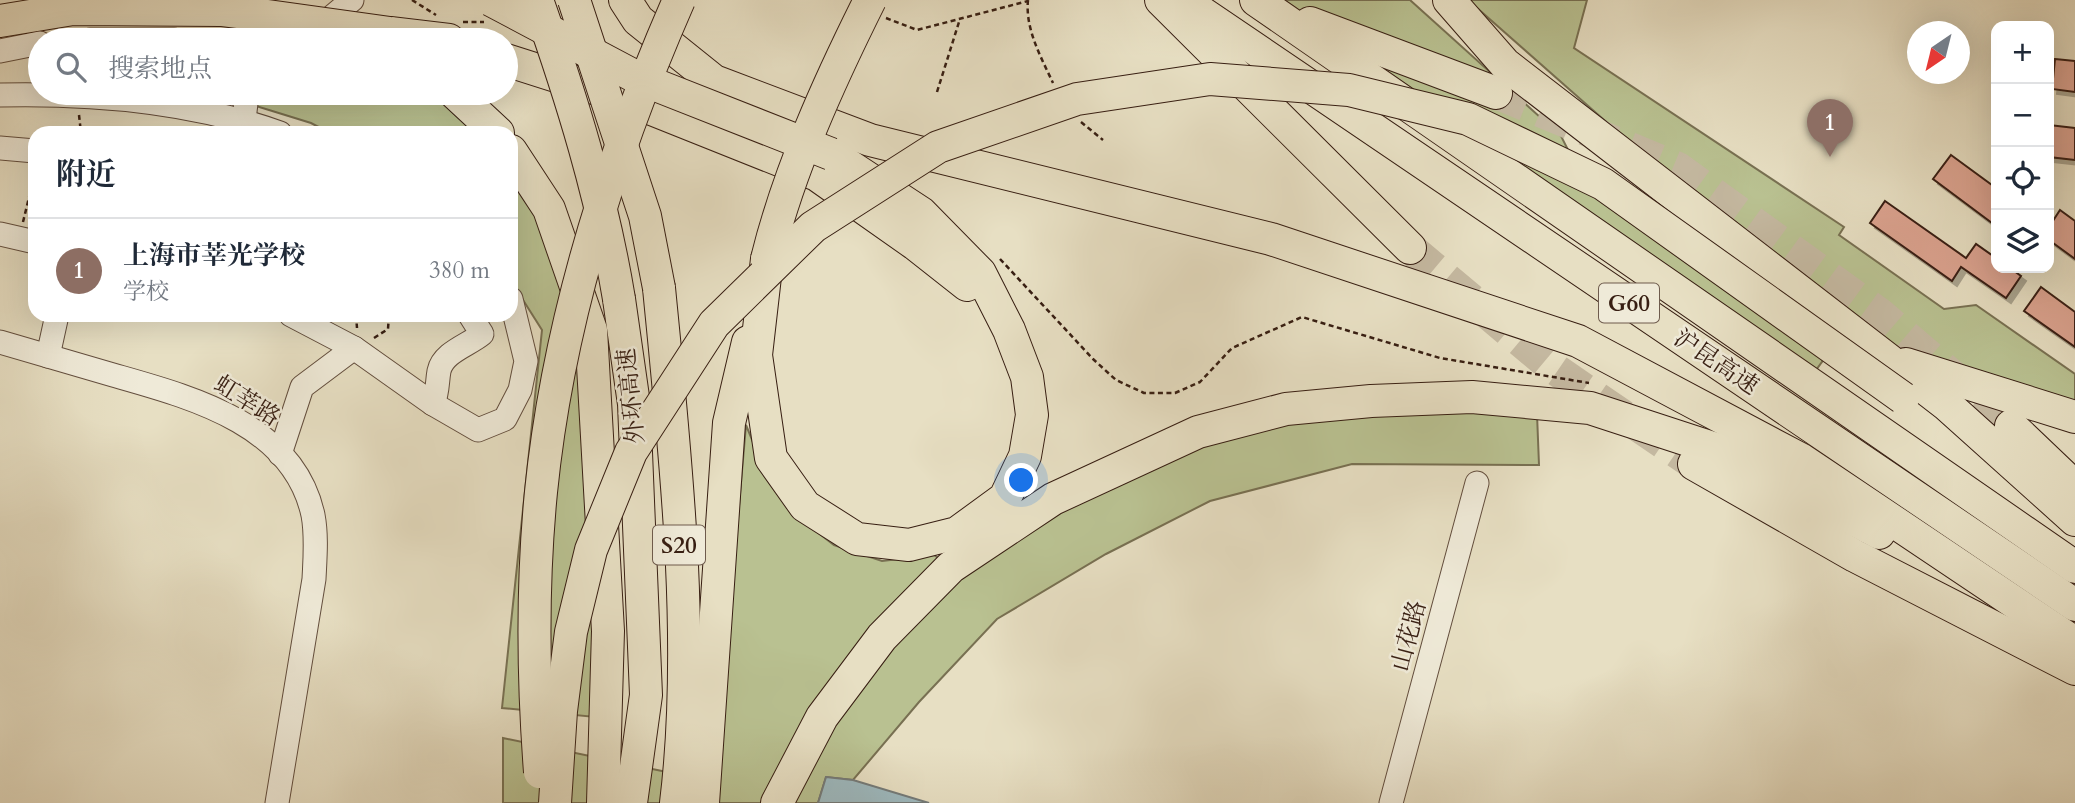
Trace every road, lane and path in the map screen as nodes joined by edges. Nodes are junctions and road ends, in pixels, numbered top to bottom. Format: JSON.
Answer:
{"nodes":[{"id":1,"x":352,"y":0,"type":"edge"},
{"id":2,"x":491,"y":0,"type":"edge"},
{"id":3,"x":537,"y":0,"type":"edge"},
{"id":4,"x":574,"y":0,"type":"edge"},
{"id":5,"x":625,"y":0,"type":"edge"},
{"id":6,"x":679,"y":0,"type":"edge"},
{"id":7,"x":1161,"y":0,"type":"edge"},
{"id":8,"x":1183,"y":0,"type":"edge"},
{"id":9,"x":1435,"y":0,"type":"edge"},
{"id":10,"x":1449,"y":0,"type":"edge"},
{"id":11,"x":1028,"y":1,"type":"edge"},
{"id":12,"x":1260,"y":2,"type":"edge"},
{"id":13,"x":875,"y":8,"type":"edge"},
{"id":14,"x":0,"y":21,"type":"edge"},
{"id":15,"x":959,"y":22,"type":"junction"},
{"id":16,"x":318,"y":28,"type":"edge"},
{"id":17,"x":342,"y":28,"type":"edge"},
{"id":18,"x":28,"y":45,"type":"edge"},
{"id":19,"x":0,"y":51,"type":"edge"},
{"id":20,"x":518,"y":64,"type":"edge"},
{"id":21,"x":1500,"y":79,"type":"junction"},
{"id":22,"x":937,"y":92,"type":"dead end"},
{"id":23,"x":1057,"y":92,"type":"dead end"},
{"id":24,"x":28,"y":94,"type":"edge"},
{"id":25,"x":0,"y":95,"type":"edge"},
{"id":26,"x":151,"y":105,"type":"edge"},
{"id":27,"x":246,"y":105,"type":"edge"},
{"id":28,"x":468,"y":105,"type":"edge"},
{"id":29,"x":1074,"y":113,"type":"dead end"},
{"id":30,"x":244,"y":120,"type":"junction"},
{"id":31,"x":260,"y":126,"type":"edge"},
{"id":32,"x":491,"y":126,"type":"edge"},
{"id":33,"x":1103,"y":140,"type":"dead end"},
{"id":34,"x":0,"y":148,"type":"edge"},
{"id":35,"x":28,"y":150,"type":"edge"},
{"id":36,"x":831,"y":154,"type":"junction"},
{"id":37,"x":518,"y":162,"type":"edge"},
{"id":38,"x":28,"y":200,"type":"edge"},
{"id":39,"x":18,"y":238,"type":"edge"},
{"id":40,"x":1272,"y":239,"type":"junction"},
{"id":41,"x":1410,"y":248,"type":"tunnel mouth"},
{"id":42,"x":992,"y":251,"type":"dead end"},
{"id":43,"x":767,"y":259,"type":"junction"},
{"id":44,"x":55,"y":322,"type":"edge"},
{"id":45,"x":311,"y":322,"type":"edge"},
{"id":46,"x":356,"y":322,"type":"edge"},
{"id":47,"x":390,"y":322,"type":"edge"},
{"id":48,"x":474,"y":322,"type":"edge"},
{"id":49,"x":517,"y":322,"type":"edge"},
{"id":50,"x":1009,"y":330,"type":"junction"},
{"id":51,"x":361,"y":340,"type":"junction"},
{"id":52,"x":0,"y":342,"type":"edge"},
{"id":53,"x":48,"y":356,"type":"junction"},
{"id":54,"x":1884,"y":357,"type":"junction"},
{"id":55,"x":433,"y":404,"type":"junction"},
{"id":56,"x":1590,"y":408,"type":"junction"},
{"id":57,"x":2075,"y":418,"type":"edge"},
{"id":58,"x":2011,"y":426,"type":"tunnel mouth"},
{"id":59,"x":280,"y":454,"type":"junction"},
{"id":60,"x":1694,"y":464,"type":"tunnel mouth"},
{"id":61,"x":1477,"y":483,"type":"dead end"},
{"id":62,"x":2071,"y":506,"type":"edge"},
{"id":63,"x":2075,"y":567,"type":"edge"},
{"id":64,"x":2075,"y":605,"type":"edge"},
{"id":65,"x":2045,"y":623,"type":"junction"},
{"id":66,"x":2075,"y":643,"type":"edge"},
{"id":67,"x":2075,"y":669,"type":"edge"},
{"id":68,"x":277,"y":803,"type":"edge"},
{"id":69,"x":542,"y":803,"type":"edge"},
{"id":70,"x":555,"y":803,"type":"edge"},
{"id":71,"x":603,"y":803,"type":"edge"},
{"id":72,"x":631,"y":803,"type":"edge"},
{"id":73,"x":676,"y":803,"type":"edge"},
{"id":74,"x":703,"y":803,"type":"edge"},
{"id":75,"x":776,"y":803,"type":"edge"},
{"id":76,"x":1391,"y":803,"type":"edge"}],
"edges":[{"from":1,"to":16,"type":"street"},
{"from":2,"to":36,"type":"highway","bridge":true},
{"from":3,"to":72,"type":"highway","name":"外环高速","number":"S20","bridge":true},
{"from":4,"to":73,"type":"highway","name":"外环高速","number":"S20","bridge":true},
{"from":5,"to":40,"type":"highway","bridge":true},
{"from":6,"to":69,"type":"highway","bridge":true},
{"from":7,"to":41,"type":"highway"},
{"from":8,"to":64,"type":"highway","name":"沪昆高速","number":"G60"},
{"from":9,"to":21,"type":"highway"},
{"from":10,"to":21,"type":"highway"},
{"from":11,"to":15,"type":"path"},
{"from":11,"to":23,"type":"path"},
{"from":12,"to":21,"type":"highway"},
{"from":12,"to":63,"type":"highway","name":"沪昆高速","number":"G60"},
{"from":13,"to":15,"type":"path"},
{"from":13,"to":43,"type":"highway","bridge":true},
{"from":14,"to":17,"type":"highway","bridge":true},
{"from":15,"to":22,"type":"path"},
{"from":18,"to":19,"type":"street"},
{"from":20,"to":50,"type":"highway"},
{"from":21,"to":54,"type":"highway"},
{"from":24,"to":25,"type":"street"},
{"from":26,"to":30,"type":"street"},
{"from":27,"to":30,"type":"street"},
{"from":28,"to":32,"type":"highway"},
{"from":29,"to":33,"type":"path"},
{"from":30,"to":31,"type":"street"},
{"from":34,"to":35,"type":"street"},
{"from":36,"to":40,"type":"highway"},
{"from":36,"to":50,"type":"highway"},
{"from":37,"to":71,"type":"highway","bridge":true},
{"from":38,"to":39,"type":"path"},
{"from":40,"to":65,"type":"highway"},
{"from":42,"to":56,"type":"path"},
{"from":43,"to":50,"type":"highway","bridge":true},
{"from":43,"to":74,"type":"highway","bridge":true},
{"from":44,"to":53,"type":"street"},
{"from":45,"to":51,"type":"street"},
{"from":46,"to":51,"type":"path"},
{"from":47,"to":51,"type":"path"},
{"from":48,"to":55,"type":"street"},
{"from":49,"to":55,"type":"street"},
{"from":51,"to":55,"type":"street"},
{"from":51,"to":59,"type":"street"},
{"from":52,"to":53,"type":"street","name":"虹莘路"},
{"from":53,"to":59,"type":"street","name":"虹莘路"},
{"from":54,"to":57,"type":"highway"},
{"from":54,"to":62,"type":"highway"},
{"from":56,"to":65,"type":"highway"},
{"from":56,"to":75,"type":"highway"},
{"from":58,"to":62,"type":"highway"},
{"from":59,"to":68,"type":"street","name":"虹莘路"},
{"from":60,"to":67,"type":"highway"},
{"from":61,"to":76,"type":"street","name":"山花路"},
{"from":62,"to":70,"type":"highway","bridge":true},
{"from":65,"to":66,"type":"highway"}]}
